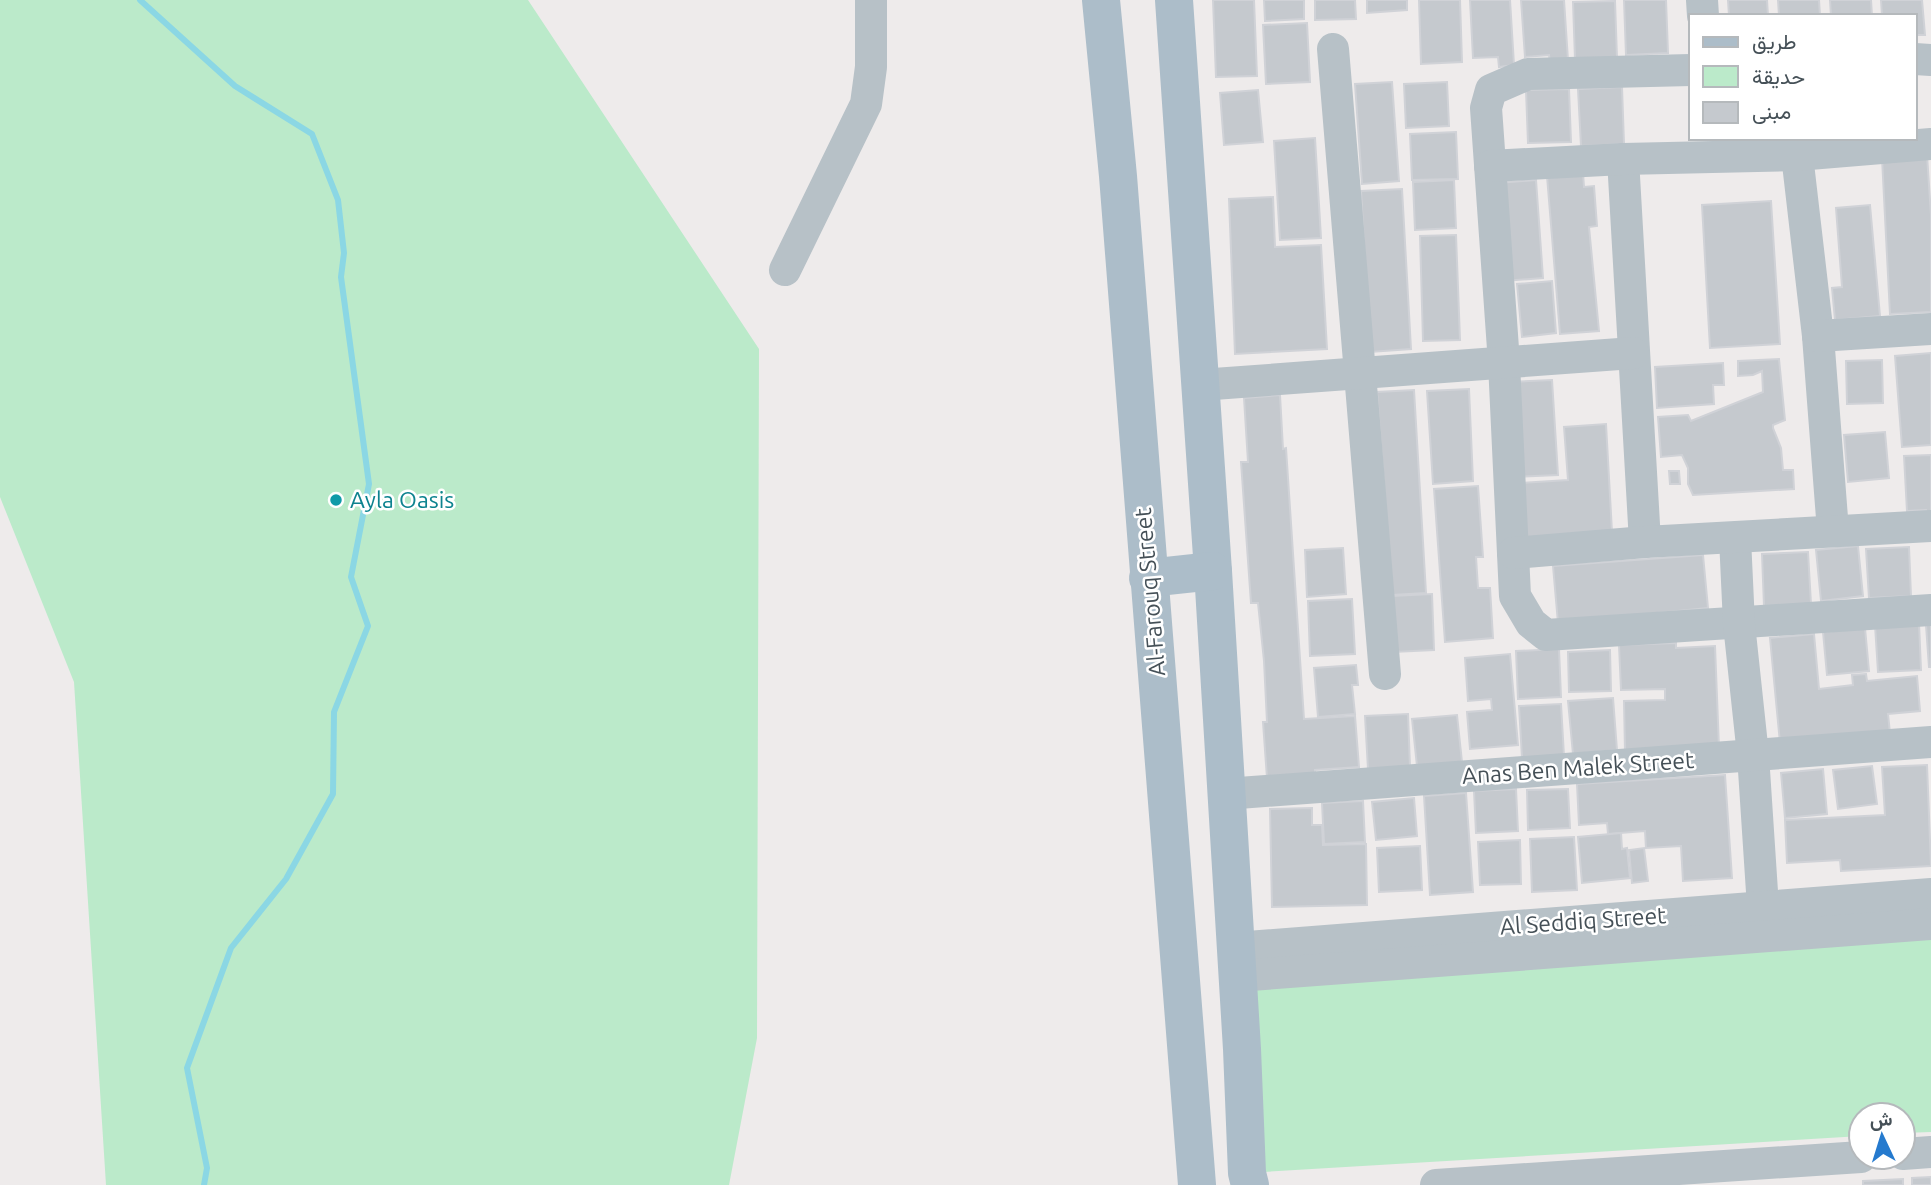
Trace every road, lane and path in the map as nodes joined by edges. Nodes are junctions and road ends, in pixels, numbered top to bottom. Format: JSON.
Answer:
{"nodes":[{"id":1,"x":870,"y":0,"type":"edge"},
{"id":2,"x":1101,"y":0,"type":"edge"},
{"id":3,"x":1174,"y":0,"type":"edge"},
{"id":4,"x":1333,"y":49,"type":"dead end"},
{"id":5,"x":1689,"y":70,"type":"edge"},
{"id":6,"x":1931,"y":144,"type":"edge"},
{"id":7,"x":1714,"y":147,"type":"edge"},
{"id":8,"x":1797,"y":155,"type":"junction"},
{"id":9,"x":1623,"y":159,"type":"junction"},
{"id":10,"x":1490,"y":166,"type":"junction"},
{"id":11,"x":786,"y":270,"type":"dead end"},
{"id":12,"x":1931,"y":329,"type":"edge"},
{"id":13,"x":1818,"y":336,"type":"junction"},
{"id":14,"x":1633,"y":353,"type":"junction"},
{"id":15,"x":1504,"y":363,"type":"junction"},
{"id":16,"x":1360,"y":373,"type":"junction"},
{"id":17,"x":1199,"y":384,"type":"junction"},
{"id":18,"x":1931,"y":526,"type":"edge"},
{"id":19,"x":1833,"y":531,"type":"junction"},
{"id":20,"x":1735,"y":538,"type":"junction"},
{"id":21,"x":1645,"y":542,"type":"junction"},
{"id":22,"x":1513,"y":553,"type":"junction"},
{"id":23,"x":1213,"y":571,"type":"junction"},
{"id":24,"x":1148,"y":578,"type":"junction"},
{"id":25,"x":1931,"y":610,"type":"edge"},
{"id":26,"x":1739,"y":624,"type":"junction"},
{"id":27,"x":1385,"y":674,"type":"dead end"},
{"id":28,"x":1931,"y":742,"type":"edge"},
{"id":29,"x":1753,"y":755,"type":"junction"},
{"id":30,"x":1225,"y":794,"type":"junction"},
{"id":31,"x":1931,"y":894,"type":"edge"},
{"id":32,"x":1763,"y":907,"type":"junction"},
{"id":33,"x":1931,"y":924,"type":"edge"},
{"id":34,"x":1236,"y":962,"type":"junction"},
{"id":35,"x":1847,"y":1160,"type":"edge"},
{"id":36,"x":1789,"y":1173,"type":"edge"},
{"id":37,"x":1197,"y":1185,"type":"edge"},
{"id":38,"x":1250,"y":1185,"type":"edge"},
{"id":39,"x":1436,"y":1185,"type":"edge"}],
"edges":[{"from":1,"to":11,"type":"street"},
{"from":2,"to":24,"type":"main road","name":"Al-Farouq Street"},
{"from":3,"to":17,"type":"main road"},
{"from":4,"to":16,"type":"street"},
{"from":5,"to":10,"type":"street"},
{"from":6,"to":8,"type":"street"},
{"from":7,"to":8,"type":"street"},
{"from":7,"to":9,"type":"street"},
{"from":8,"to":13,"type":"street"},
{"from":9,"to":10,"type":"street"},
{"from":9,"to":14,"type":"street"},
{"from":10,"to":15,"type":"street"},
{"from":12,"to":13,"type":"street"},
{"from":13,"to":19,"type":"street"},
{"from":14,"to":15,"type":"street"},
{"from":14,"to":21,"type":"street"},
{"from":15,"to":16,"type":"street"},
{"from":15,"to":22,"type":"street"},
{"from":16,"to":17,"type":"street"},
{"from":16,"to":27,"type":"street"},
{"from":17,"to":23,"type":"main road"},
{"from":18,"to":19,"type":"street"},
{"from":19,"to":20,"type":"street"},
{"from":20,"to":21,"type":"street"},
{"from":20,"to":26,"type":"street"},
{"from":21,"to":22,"type":"street"},
{"from":22,"to":26,"type":"street"},
{"from":23,"to":24,"type":"main road"},
{"from":23,"to":30,"type":"main road"},
{"from":24,"to":37,"type":"main road","name":"Al-Farouq Street"},
{"from":25,"to":26,"type":"street"},
{"from":26,"to":29,"type":"street"},
{"from":28,"to":29,"type":"street","name":"Anas Ben Malek Street"},
{"from":29,"to":30,"type":"street","name":"Anas Ben Malek Street"},
{"from":29,"to":32,"type":"street"},
{"from":30,"to":34,"type":"main road"},
{"from":31,"to":32,"type":"street","name":"Al Seddiq Street"},
{"from":32,"to":34,"type":"street","name":"Al Seddiq Street"},
{"from":33,"to":34,"type":"street","name":"Al Seddiq Street"},
{"from":34,"to":38,"type":"main road"},
{"from":35,"to":36,"type":"street"},
{"from":36,"to":39,"type":"street"}]}
